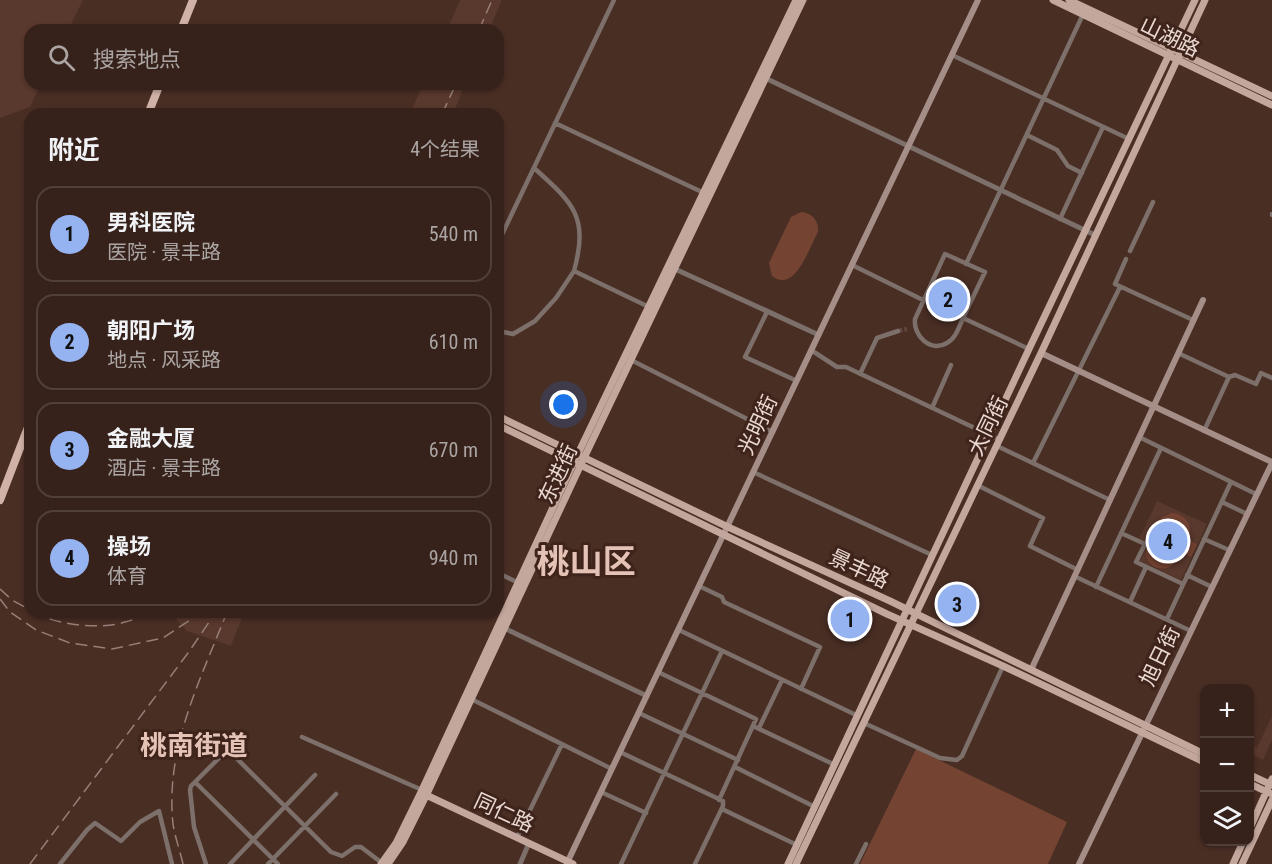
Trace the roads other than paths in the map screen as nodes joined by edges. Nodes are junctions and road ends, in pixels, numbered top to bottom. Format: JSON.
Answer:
{"nodes":[{"id":1,"x":193,"y":0,"type":"edge"},
{"id":2,"x":614,"y":0,"type":"edge"},
{"id":3,"x":796,"y":0,"type":"edge"},
{"id":4,"x":803,"y":0,"type":"edge"},
{"id":5,"x":978,"y":0,"type":"edge"},
{"id":6,"x":1053,"y":0,"type":"edge"},
{"id":7,"x":1069,"y":0,"type":"edge"},
{"id":8,"x":1195,"y":0,"type":"edge"},
{"id":9,"x":1205,"y":0,"type":"edge"},
{"id":10,"x":1085,"y":7,"type":"edge"},
{"id":11,"x":183,"y":24,"type":"edge"},
{"id":12,"x":1171,"y":52,"type":"junction"},
{"id":13,"x":952,"y":55,"type":"junction"},
{"id":14,"x":1179,"y":56,"type":"junction"},
{"id":15,"x":763,"y":77,"type":"junction"},
{"id":16,"x":158,"y":90,"type":"edge"},
{"id":17,"x":1272,"y":96,"type":"edge"},
{"id":18,"x":1044,"y":99,"type":"junction"},
{"id":19,"x":1272,"y":105,"type":"edge"},
{"id":20,"x":150,"y":108,"type":"edge"},
{"id":21,"x":555,"y":123,"type":"junction"},
{"id":22,"x":1103,"y":127,"type":"junction"},
{"id":23,"x":1027,"y":135,"type":"junction"},
{"id":24,"x":1129,"y":140,"type":"junction"},
{"id":25,"x":909,"y":146,"type":"junction"},
{"id":26,"x":534,"y":168,"type":"junction"},
{"id":27,"x":1082,"y":173,"type":"junction"},
{"id":28,"x":1001,"y":190,"type":"junction"},
{"id":29,"x":704,"y":193,"type":"junction"},
{"id":30,"x":1153,"y":202,"type":"dead end"},
{"id":31,"x":1060,"y":219,"type":"junction"},
{"id":32,"x":504,"y":230,"type":"edge"},
{"id":33,"x":1085,"y":231,"type":"junction"},
{"id":34,"x":1095,"y":235,"type":"junction"},
{"id":35,"x":1130,"y":251,"type":"dead end"},
{"id":36,"x":1126,"y":259,"type":"dead end"},
{"id":37,"x":966,"y":264,"type":"junction"},
{"id":38,"x":852,"y":265,"type":"junction"},
{"id":39,"x":675,"y":269,"type":"junction"},
{"id":40,"x":574,"y":271,"type":"junction"},
{"id":41,"x":1120,"y":287,"type":"junction"},
{"id":42,"x":923,"y":300,"type":"junction"},
{"id":43,"x":1203,"y":300,"type":"dead end"},
{"id":44,"x":649,"y":307,"type":"junction"},
{"id":45,"x":767,"y":312,"type":"junction"},
{"id":46,"x":963,"y":318,"type":"junction"},
{"id":47,"x":1193,"y":321,"type":"junction"},
{"id":48,"x":914,"y":326,"type":"junction"},
{"id":49,"x":907,"y":328,"type":"tunnel mouth"},
{"id":50,"x":898,"y":331,"type":"tunnel mouth"},
{"id":51,"x":504,"y":332,"type":"edge"},
{"id":52,"x":819,"y":335,"type":"junction"},
{"id":53,"x":1029,"y":349,"type":"junction"},
{"id":54,"x":812,"y":350,"type":"junction"},
{"id":55,"x":1041,"y":353,"type":"junction"},
{"id":56,"x":1178,"y":353,"type":"junction"},
{"id":57,"x":631,"y":360,"type":"junction"},
{"id":58,"x":951,"y":365,"type":"dead end"},
{"id":59,"x":1080,"y":371,"type":"junction"},
{"id":60,"x":860,"y":374,"type":"junction"},
{"id":61,"x":1229,"y":377,"type":"junction"},
{"id":62,"x":1272,"y":378,"type":"edge"},
{"id":63,"x":797,"y":381,"type":"junction"},
{"id":64,"x":1153,"y":406,"type":"junction"},
{"id":65,"x":932,"y":408,"type":"junction"},
{"id":66,"x":504,"y":419,"type":"edge"},
{"id":67,"x":504,"y":428,"type":"edge"},
{"id":68,"x":1204,"y":431,"type":"junction"},
{"id":69,"x":772,"y":432,"type":"junction"},
{"id":70,"x":988,"y":435,"type":"junction"},
{"id":71,"x":1139,"y":437,"type":"junction"},
{"id":72,"x":24,"y":438,"type":"edge"},
{"id":73,"x":998,"y":443,"type":"junction"},
{"id":74,"x":1161,"y":448,"type":"junction"},
{"id":75,"x":579,"y":460,"type":"junction"},
{"id":76,"x":1033,"y":463,"type":"junction"},
{"id":77,"x":1272,"y":463,"type":"edge"},
{"id":78,"x":753,"y":472,"type":"junction"},
{"id":79,"x":1231,"y":482,"type":"junction"},
{"id":80,"x":977,"y":485,"type":"junction"},
{"id":81,"x":1256,"y":494,"type":"junction"},
{"id":82,"x":0,"y":500,"type":"edge"},
{"id":83,"x":1110,"y":500,"type":"junction"},
{"id":84,"x":1222,"y":502,"type":"junction"},
{"id":85,"x":1247,"y":514,"type":"junction"},
{"id":86,"x":726,"y":530,"type":"junction"},
{"id":87,"x":1121,"y":533,"type":"junction"},
{"id":88,"x":1204,"y":539,"type":"junction"},
{"id":89,"x":1229,"y":550,"type":"junction"},
{"id":90,"x":932,"y":555,"type":"junction"},
{"id":91,"x":1146,"y":567,"type":"junction"},
{"id":92,"x":1076,"y":573,"type":"junction"},
{"id":93,"x":1187,"y":575,"type":"junction"},
{"id":94,"x":504,"y":576,"type":"edge"},
{"id":95,"x":521,"y":584,"type":"junction"},
{"id":96,"x":1183,"y":584,"type":"junction"},
{"id":97,"x":699,"y":586,"type":"junction"},
{"id":98,"x":1096,"y":586,"type":"junction"},
{"id":99,"x":1212,"y":587,"type":"junction"},
{"id":100,"x":1130,"y":602,"type":"junction"},
{"id":101,"x":907,"y":610,"type":"junction"},
{"id":102,"x":916,"y":614,"type":"junction"},
{"id":103,"x":1167,"y":620,"type":"junction"},
{"id":104,"x":902,"y":621,"type":"junction"},
{"id":105,"x":910,"y":625,"type":"junction"},
{"id":106,"x":504,"y":628,"type":"junction"},
{"id":107,"x":678,"y":630,"type":"junction"},
{"id":108,"x":1191,"y":631,"type":"junction"},
{"id":109,"x":722,"y":651,"type":"junction"},
{"id":110,"x":1003,"y":666,"type":"junction"},
{"id":111,"x":1031,"y":670,"type":"junction"},
{"id":112,"x":658,"y":672,"type":"junction"},
{"id":113,"x":782,"y":680,"type":"junction"},
{"id":114,"x":801,"y":689,"type":"junction"},
{"id":115,"x":702,"y":693,"type":"junction"},
{"id":116,"x":647,"y":696,"type":"junction"},
{"id":117,"x":471,"y":699,"type":"junction"},
{"id":118,"x":639,"y":713,"type":"junction"},
{"id":119,"x":858,"y":716,"type":"junction"},
{"id":120,"x":864,"y":723,"type":"junction"},
{"id":121,"x":753,"y":726,"type":"junction"},
{"id":122,"x":759,"y":728,"type":"junction"},
{"id":123,"x":1144,"y":728,"type":"junction"},
{"id":124,"x":684,"y":733,"type":"junction"},
{"id":125,"x":214,"y":737,"type":"dead end"},
{"id":126,"x":302,"y":737,"type":"dead end"},
{"id":127,"x":562,"y":744,"type":"junction"},
{"id":128,"x":227,"y":750,"type":"junction"},
{"id":129,"x":620,"y":752,"type":"junction"},
{"id":130,"x":1200,"y":752,"type":"edge"},
{"id":131,"x":738,"y":760,"type":"junction"},
{"id":132,"x":1200,"y":760,"type":"edge"},
{"id":133,"x":835,"y":765,"type":"junction"},
{"id":134,"x":735,"y":767,"type":"junction"},
{"id":135,"x":612,"y":769,"type":"junction"},
{"id":136,"x":665,"y":773,"type":"junction"},
{"id":137,"x":315,"y":775,"type":"dead end"},
{"id":138,"x":1254,"y":777,"type":"edge"},
{"id":139,"x":195,"y":782,"type":"junction"},
{"id":140,"x":1271,"y":783,"type":"edge"},
{"id":141,"x":1254,"y":786,"type":"edge"},
{"id":142,"x":601,"y":792,"type":"junction"},
{"id":143,"x":1269,"y":793,"type":"edge"},
{"id":144,"x":336,"y":794,"type":"dead end"},
{"id":145,"x":423,"y":794,"type":"junction"},
{"id":146,"x":719,"y":800,"type":"junction"},
{"id":147,"x":1272,"y":800,"type":"edge"},
{"id":148,"x":285,"y":807,"type":"junction"},
{"id":149,"x":815,"y":807,"type":"junction"},
{"id":150,"x":722,"y":809,"type":"junction"},
{"id":151,"x":646,"y":813,"type":"junction"},
{"id":152,"x":1254,"y":821,"type":"edge"},
{"id":153,"x":304,"y":826,"type":"junction"},
{"id":154,"x":517,"y":837,"type":"junction"},
{"id":155,"x":253,"y":840,"type":"junction"},
{"id":156,"x":866,"y":844,"type":"dead end"},
{"id":157,"x":529,"y":845,"type":"junction"},
{"id":158,"x":797,"y":845,"type":"junction"},
{"id":159,"x":1241,"y":846,"type":"edge"},
{"id":160,"x":273,"y":859,"type":"junction"},
{"id":161,"x":568,"y":863,"type":"edge"},
{"id":162,"x":60,"y":864,"type":"edge"},
{"id":163,"x":172,"y":864,"type":"edge"},
{"id":164,"x":206,"y":864,"type":"edge"},
{"id":165,"x":230,"y":864,"type":"edge"},
{"id":166,"x":268,"y":864,"type":"edge"},
{"id":167,"x":278,"y":864,"type":"edge"},
{"id":168,"x":384,"y":864,"type":"edge"},
{"id":169,"x":520,"y":864,"type":"edge"},
{"id":170,"x":621,"y":864,"type":"edge"},
{"id":171,"x":695,"y":864,"type":"edge"},
{"id":172,"x":788,"y":864,"type":"edge"},
{"id":173,"x":796,"y":864,"type":"edge"},
{"id":174,"x":856,"y":864,"type":"edge"},
{"id":175,"x":1079,"y":864,"type":"edge"},
{"id":176,"x":1233,"y":864,"type":"edge"},
{"id":177,"x":1242,"y":864,"type":"edge"}],
"edges":[{"from":1,"to":11,"type":"highway"},
{"from":2,"to":21,"type":"street"},
{"from":3,"to":15,"type":"main road","name":"东进街"},
{"from":4,"to":15,"type":"main road","name":"东进街"},
{"from":5,"to":13,"type":"main road","name":"光明街"},
{"from":6,"to":10,"type":"main road","name":"山湖路"},
{"from":7,"to":10,"type":"main road","name":"山湖路"},
{"from":8,"to":12,"type":"main road","name":"大同街"},
{"from":9,"to":14,"type":"main road","name":"大同街"},
{"from":10,"to":12,"type":"main road","name":"山湖路"},
{"from":10,"to":18,"type":"street"},
{"from":12,"to":14,"type":"main road","name":"山湖路"},
{"from":12,"to":24,"type":"main road","name":"大同街"},
{"from":13,"to":18,"type":"street"},
{"from":13,"to":25,"type":"main road","name":"光明街"},
{"from":14,"to":17,"type":"main road","name":"山湖路"},
{"from":14,"to":19,"type":"main road","name":"山湖路"},
{"from":14,"to":34,"type":"main road","name":"大同街"},
{"from":15,"to":25,"type":"street"},
{"from":15,"to":29,"type":"main road","name":"东进街"},
{"from":15,"to":39,"type":"main road","name":"东进街"},
{"from":16,"to":20,"type":"highway"},
{"from":18,"to":22,"type":"street"},
{"from":18,"to":23,"type":"street"},
{"from":21,"to":26,"type":"street"},
{"from":21,"to":29,"type":"street"},
{"from":22,"to":24,"type":"street"},
{"from":22,"to":27,"type":"street"},
{"from":23,"to":27,"type":"street"},
{"from":23,"to":28,"type":"street"},
{"from":24,"to":33,"type":"main road","name":"大同街"},
{"from":25,"to":28,"type":"street"},
{"from":25,"to":38,"type":"main road","name":"光明街"},
{"from":26,"to":32,"type":"street"},
{"from":26,"to":40,"type":"street"},
{"from":27,"to":31,"type":"street"},
{"from":28,"to":31,"type":"street"},
{"from":28,"to":37,"type":"street"},
{"from":29,"to":44,"type":"main road","name":"东进街"},
{"from":30,"to":35,"type":"street"},
{"from":31,"to":33,"type":"street"},
{"from":33,"to":34,"type":"street"},
{"from":33,"to":53,"type":"main road","name":"大同街"},
{"from":34,"to":55,"type":"main road","name":"大同街"},
{"from":36,"to":41,"type":"street"},
{"from":37,"to":42,"type":"street"},
{"from":37,"to":46,"type":"street"},
{"from":38,"to":42,"type":"street"},
{"from":38,"to":52,"type":"main road","name":"光明街"},
{"from":39,"to":45,"type":"street"},
{"from":39,"to":57,"type":"main road","name":"东进街"},
{"from":40,"to":44,"type":"street"},
{"from":40,"to":51,"type":"street"},
{"from":41,"to":47,"type":"street"},
{"from":41,"to":59,"type":"street"},
{"from":42,"to":48,"type":"street"},
{"from":43,"to":47,"type":"main road"},
{"from":44,"to":75,"type":"main road","name":"东进街"},
{"from":45,"to":52,"type":"street"},
{"from":45,"to":63,"type":"street"},
{"from":46,"to":48,"type":"street"},
{"from":46,"to":53,"type":"street"},
{"from":47,"to":56,"type":"main road"},
{"from":48,"to":49,"type":"street"},
{"from":50,"to":60,"type":"street"},
{"from":52,"to":54,"type":"main road","name":"光明街"},
{"from":53,"to":70,"type":"main road","name":"大同街"},
{"from":54,"to":60,"type":"street"},
{"from":54,"to":63,"type":"main road","name":"光明街"},
{"from":55,"to":59,"type":"main road"},
{"from":55,"to":73,"type":"main road","name":"大同街"},
{"from":56,"to":61,"type":"street"},
{"from":56,"to":64,"type":"main road"},
{"from":57,"to":69,"type":"street"},
{"from":57,"to":75,"type":"main road","name":"东进街"},
{"from":58,"to":65,"type":"street"},
{"from":59,"to":64,"type":"main road"},
{"from":59,"to":76,"type":"street"},
{"from":60,"to":65,"type":"street"},
{"from":61,"to":62,"type":"street"},
{"from":61,"to":68,"type":"street"},
{"from":63,"to":69,"type":"main road","name":"光明街"},
{"from":64,"to":68,"type":"main road"},
{"from":64,"to":71,"type":"main road"},
{"from":65,"to":70,"type":"street"},
{"from":66,"to":75,"type":"main road","name":"景丰路"},
{"from":67,"to":75,"type":"main road","name":"景丰路"},
{"from":68,"to":77,"type":"main road"},
{"from":69,"to":78,"type":"main road","name":"光明街"},
{"from":70,"to":73,"type":"street"},
{"from":70,"to":90,"type":"main road","name":"大同街"},
{"from":71,"to":74,"type":"street"},
{"from":71,"to":83,"type":"main road"},
{"from":72,"to":82,"type":"highway"},
{"from":73,"to":76,"type":"street"},
{"from":73,"to":80,"type":"main road","name":"大同街"},
{"from":74,"to":79,"type":"street"},
{"from":74,"to":87,"type":"street"},
{"from":75,"to":86,"type":"main road","name":"景丰路"},
{"from":75,"to":95,"type":"main road","name":"东进街"},
{"from":76,"to":83,"type":"street"},
{"from":77,"to":81,"type":"main road","name":"旭日街"},
{"from":78,"to":86,"type":"main road","name":"光明街"},
{"from":78,"to":90,"type":"street"},
{"from":79,"to":81,"type":"street"},
{"from":79,"to":84,"type":"street"},
{"from":80,"to":92,"type":"street"},
{"from":80,"to":102,"type":"main road","name":"大同街"},
{"from":81,"to":85,"type":"main road","name":"旭日街"},
{"from":83,"to":92,"type":"main road"},
{"from":84,"to":85,"type":"street"},
{"from":84,"to":88,"type":"street"},
{"from":85,"to":89,"type":"main road","name":"旭日街"},
{"from":86,"to":97,"type":"main road","name":"光明街"},
{"from":86,"to":101,"type":"main road","name":"景丰路"},
{"from":86,"to":104,"type":"main road","name":"景丰路"},
{"from":87,"to":91,"type":"street"},
{"from":87,"to":98,"type":"street"},
{"from":88,"to":89,"type":"street"},
{"from":88,"to":93,"type":"street"},
{"from":89,"to":99,"type":"main road","name":"旭日街"},
{"from":90,"to":101,"type":"main road","name":"大同街"},
{"from":91,"to":96,"type":"street"},
{"from":91,"to":100,"type":"street"},
{"from":92,"to":98,"type":"street"},
{"from":92,"to":111,"type":"main road"},
{"from":93,"to":96,"type":"street"},
{"from":93,"to":99,"type":"street"},
{"from":94,"to":95,"type":"street"},
{"from":95,"to":106,"type":"main road","name":"东进街"},
{"from":95,"to":145,"type":"main road","name":"东进街"},
{"from":96,"to":103,"type":"street"},
{"from":97,"to":107,"type":"main road","name":"光明街"},
{"from":97,"to":114,"type":"street"},
{"from":98,"to":100,"type":"street"},
{"from":99,"to":108,"type":"main road","name":"旭日街"},
{"from":100,"to":103,"type":"street"},
{"from":101,"to":102,"type":"main road","name":"景丰路"},
{"from":101,"to":104,"type":"main road","name":"大同街"},
{"from":102,"to":105,"type":"main road","name":"大同街"},
{"from":102,"to":111,"type":"main road","name":"景丰路"},
{"from":103,"to":108,"type":"street"},
{"from":104,"to":105,"type":"main road","name":"景丰路"},
{"from":104,"to":119,"type":"main road","name":"大同街"},
{"from":105,"to":110,"type":"main road","name":"景丰路"},
{"from":105,"to":120,"type":"main road","name":"大同街"},
{"from":106,"to":116,"type":"street"},
{"from":106,"to":117,"type":"main road","name":"东进街"},
{"from":107,"to":109,"type":"street"},
{"from":107,"to":112,"type":"main road","name":"光明街"},
{"from":108,"to":123,"type":"main road","name":"旭日街"},
{"from":109,"to":113,"type":"street"},
{"from":109,"to":115,"type":"street"},
{"from":110,"to":120,"type":"street"},
{"from":110,"to":123,"type":"main road","name":"景丰路"},
{"from":111,"to":123,"type":"main road","name":"景丰路"},
{"from":112,"to":115,"type":"street"},
{"from":112,"to":116,"type":"main road","name":"光明街"},
{"from":113,"to":114,"type":"street"},
{"from":113,"to":122,"type":"street"},
{"from":114,"to":119,"type":"street"},
{"from":115,"to":121,"type":"street"},
{"from":115,"to":124,"type":"street"},
{"from":116,"to":118,"type":"main road","name":"光明街"},
{"from":117,"to":127,"type":"street"},
{"from":117,"to":145,"type":"main road","name":"东进街"},
{"from":118,"to":124,"type":"street"},
{"from":118,"to":129,"type":"main road","name":"光明街"},
{"from":119,"to":133,"type":"main road","name":"大同街"},
{"from":120,"to":173,"type":"main road","name":"大同街"},
{"from":121,"to":122,"type":"street"},
{"from":121,"to":131,"type":"street"},
{"from":122,"to":133,"type":"street"},
{"from":123,"to":130,"type":"main road","name":"景丰路"},
{"from":123,"to":132,"type":"main road","name":"景丰路"},
{"from":123,"to":175,"type":"main road","name":"旭日街"},
{"from":124,"to":131,"type":"street"},
{"from":124,"to":136,"type":"street"},
{"from":125,"to":128,"type":"street"},
{"from":126,"to":145,"type":"street"},
{"from":127,"to":135,"type":"street"},
{"from":127,"to":154,"type":"street"},
{"from":128,"to":139,"type":"street"},
{"from":128,"to":148,"type":"street"},
{"from":129,"to":135,"type":"main road","name":"光明街"},
{"from":129,"to":136,"type":"street"},
{"from":131,"to":134,"type":"street"},
{"from":133,"to":149,"type":"main road","name":"大同街"},
{"from":134,"to":146,"type":"street"},
{"from":134,"to":149,"type":"street"},
{"from":135,"to":142,"type":"main road","name":"光明街"},
{"from":136,"to":146,"type":"street"},
{"from":136,"to":151,"type":"street"},
{"from":137,"to":148,"type":"street"},
{"from":138,"to":140,"type":"main road"},
{"from":139,"to":155,"type":"street"},
{"from":139,"to":164,"type":"street"},
{"from":140,"to":143,"type":"main road"},
{"from":141,"to":143,"type":"main road"},
{"from":142,"to":151,"type":"street"},
{"from":142,"to":161,"type":"main road","name":"光明街"},
{"from":143,"to":152,"type":"main road"},
{"from":144,"to":153,"type":"street"},
{"from":145,"to":154,"type":"main road","name":"同仁路"},
{"from":145,"to":157,"type":"main road","name":"同仁路"},
{"from":145,"to":168,"type":"main road","name":"东进街"},
{"from":146,"to":150,"type":"street"},
{"from":147,"to":177,"type":"main road"},
{"from":148,"to":153,"type":"street"},
{"from":148,"to":155,"type":"street"},
{"from":149,"to":158,"type":"main road","name":"大同街"},
{"from":150,"to":158,"type":"street"},
{"from":150,"to":171,"type":"street"},
{"from":151,"to":170,"type":"street"},
{"from":153,"to":160,"type":"street"},
{"from":153,"to":168,"type":"street"},
{"from":154,"to":157,"type":"main road","name":"同仁路"},
{"from":155,"to":160,"type":"street"},
{"from":155,"to":165,"type":"street"},
{"from":156,"to":174,"type":"street"},
{"from":157,"to":161,"type":"main road","name":"同仁路"},
{"from":157,"to":169,"type":"street"},
{"from":158,"to":172,"type":"main road","name":"大同街"},
{"from":159,"to":176,"type":"main road"},
{"from":160,"to":166,"type":"street"},
{"from":160,"to":167,"type":"street"},
{"from":162,"to":163,"type":"street"}]}
